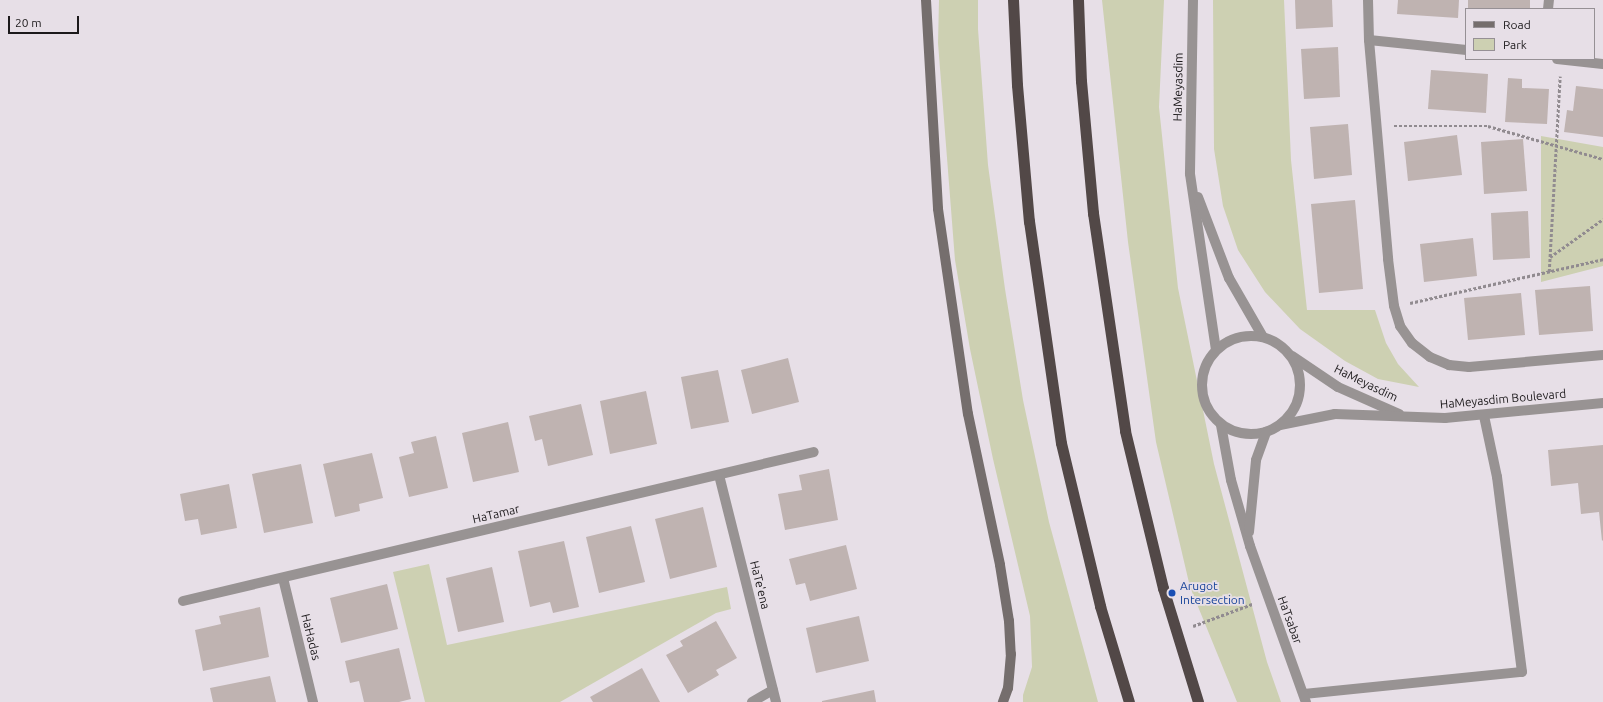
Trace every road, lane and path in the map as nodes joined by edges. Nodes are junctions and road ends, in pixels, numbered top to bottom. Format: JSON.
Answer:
{"nodes":[{"id":1,"x":926,"y":0,"type":"edge"},
{"id":2,"x":1013,"y":0,"type":"edge"},
{"id":3,"x":1078,"y":0,"type":"edge"},
{"id":4,"x":1193,"y":0,"type":"edge"},
{"id":5,"x":1368,"y":0,"type":"edge"},
{"id":6,"x":1369,"y":40,"type":"junction"},
{"id":7,"x":1465,"y":50,"type":"edge"},
{"id":8,"x":1561,"y":60,"type":"edge"},
{"id":9,"x":1569,"y":60,"type":"edge"},
{"id":10,"x":1603,"y":64,"type":"edge"},
{"id":11,"x":1376,"y":126,"type":"junction"},
{"id":12,"x":1555,"y":145,"type":"junction"},
{"id":13,"x":1603,"y":159,"type":"edge"},
{"id":14,"x":1190,"y":174,"type":"junction"},
{"id":15,"x":1603,"y":219,"type":"edge"},
{"id":16,"x":1549,"y":257,"type":"junction"},
{"id":17,"x":1603,"y":259,"type":"edge"},
{"id":18,"x":1549,"y":272,"type":"junction"},
{"id":19,"x":1394,"y":306,"type":"junction"},
{"id":20,"x":1263,"y":337,"type":"junction"},
{"id":21,"x":1216,"y":350,"type":"junction"},
{"id":22,"x":1291,"y":356,"type":"junction"},
{"id":23,"x":1603,"y":356,"type":"edge"},
{"id":24,"x":1603,"y":403,"type":"edge"},
{"id":25,"x":1405,"y":416,"type":"junction"},
{"id":26,"x":1484,"y":416,"type":"junction"},
{"id":27,"x":1221,"y":425,"type":"junction"},
{"id":28,"x":1280,"y":425,"type":"junction"},
{"id":29,"x":1266,"y":432,"type":"junction"},
{"id":30,"x":814,"y":452,"type":"dead end"},
{"id":31,"x":719,"y":475,"type":"junction"},
{"id":32,"x":1250,"y":546,"type":"junction"},
{"id":33,"x":283,"y":578,"type":"junction"},
{"id":34,"x":1268,"y":598,"type":"junction"},
{"id":35,"x":183,"y":601,"type":"dead end"},
{"id":36,"x":1176,"y":633,"type":"junction"},
{"id":37,"x":773,"y":690,"type":"junction"},
{"id":38,"x":1305,"y":698,"type":"edge"},
{"id":39,"x":313,"y":702,"type":"edge"},
{"id":40,"x":752,"y":702,"type":"edge"},
{"id":41,"x":776,"y":702,"type":"edge"},
{"id":42,"x":1003,"y":702,"type":"edge"},
{"id":43,"x":1129,"y":702,"type":"edge"},
{"id":44,"x":1198,"y":702,"type":"edge"}],
"edges":[{"from":1,"to":42,"type":"main road"},
{"from":2,"to":43,"type":"highway"},
{"from":3,"to":36,"type":"highway"},
{"from":4,"to":14,"type":"street","name":"HaMeyasdim"},
{"from":5,"to":6,"type":"street"},
{"from":6,"to":7,"type":"street"},
{"from":6,"to":11,"type":"street"},
{"from":8,"to":12,"type":"path"},
{"from":9,"to":10,"type":"street"},
{"from":11,"to":12,"type":"path"},
{"from":11,"to":19,"type":"street"},
{"from":12,"to":13,"type":"path"},
{"from":12,"to":16,"type":"path"},
{"from":14,"to":20,"type":"street","name":"HaMeyasdim"},
{"from":14,"to":21,"type":"street","name":"HaMeyasdim"},
{"from":15,"to":16,"type":"path"},
{"from":16,"to":18,"type":"path"},
{"from":17,"to":18,"type":"path"},
{"from":18,"to":19,"type":"path"},
{"from":19,"to":23,"type":"street"},
{"from":20,"to":21,"type":"street"},
{"from":20,"to":22,"type":"street"},
{"from":21,"to":27,"type":"street"},
{"from":22,"to":25,"type":"street","name":"HaMeyasdim"},
{"from":22,"to":28,"type":"street"},
{"from":24,"to":26,"type":"street","name":"HaMeyasdim Boulevard"},
{"from":25,"to":26,"type":"street","name":"HaMeyasdim Boulevard"},
{"from":25,"to":28,"type":"street","name":"HaMeyasdim"},
{"from":26,"to":38,"type":"street"},
{"from":27,"to":29,"type":"street"},
{"from":27,"to":32,"type":"street","name":"HaTsabar"},
{"from":28,"to":29,"type":"street"},
{"from":29,"to":32,"type":"street","name":"HaTsabar"},
{"from":30,"to":31,"type":"street","name":"HaTamar"},
{"from":31,"to":33,"type":"street","name":"HaTamar"},
{"from":31,"to":37,"type":"street","name":"HaTe'ena"},
{"from":32,"to":34,"type":"street","name":"HaTsabar"},
{"from":33,"to":35,"type":"street","name":"HaTamar"},
{"from":33,"to":39,"type":"street","name":"HaHadas"},
{"from":34,"to":36,"type":"path"},
{"from":34,"to":38,"type":"street","name":"HaTsabar"},
{"from":36,"to":44,"type":"highway"},
{"from":37,"to":40,"type":"street"},
{"from":37,"to":41,"type":"street","name":"HaTe'ena"}]}
